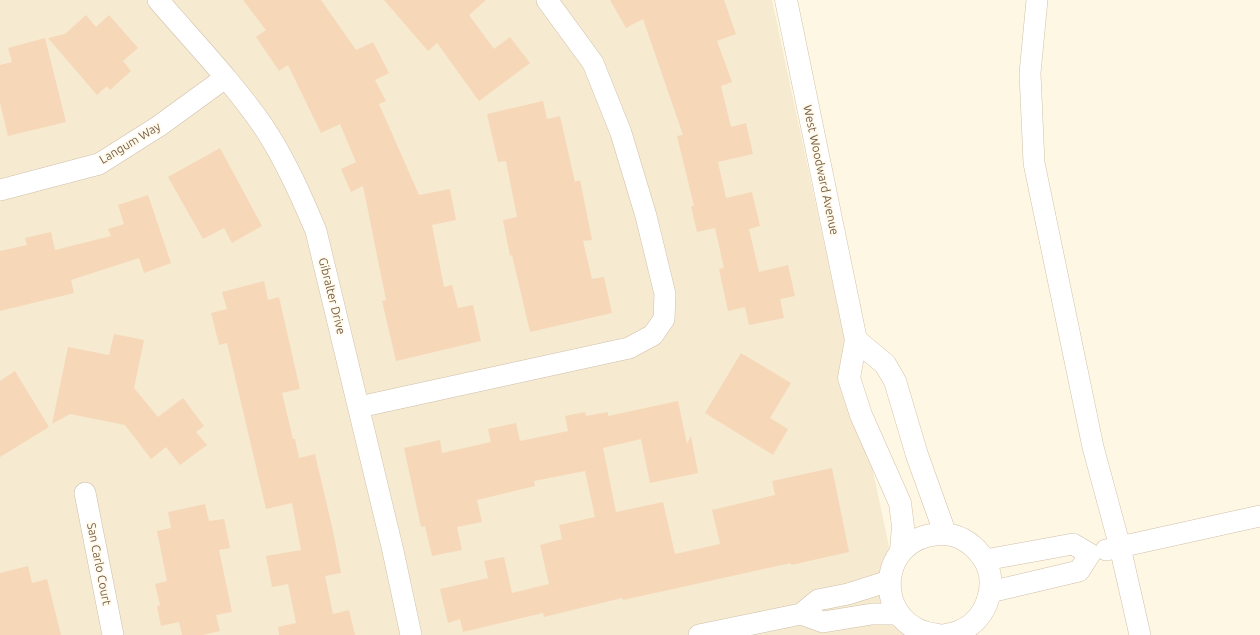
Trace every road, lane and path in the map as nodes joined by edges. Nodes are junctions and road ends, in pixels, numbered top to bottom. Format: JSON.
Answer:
{"nodes":[{"id":1,"x":158,"y":0,"type":"edge"},
{"id":2,"x":547,"y":0,"type":"edge"},
{"id":3,"x":786,"y":0,"type":"edge"},
{"id":4,"x":1037,"y":0,"type":"edge"},
{"id":5,"x":225,"y":78,"type":"junction"},
{"id":6,"x":0,"y":190,"type":"edge"},
{"id":7,"x":856,"y":340,"type":"junction"},
{"id":8,"x":359,"y":407,"type":"junction"},
{"id":9,"x":85,"y":492,"type":"dead end"},
{"id":10,"x":1260,"y":516,"type":"edge"},
{"id":11,"x":945,"y":533,"type":"junction"},
{"id":12,"x":1120,"y":547,"type":"junction"},
{"id":13,"x":901,"y":551,"type":"junction"},
{"id":14,"x":1090,"y":554,"type":"junction"},
{"id":15,"x":984,"y":560,"type":"junction"},
{"id":16,"x":889,"y":581,"type":"junction"},
{"id":17,"x":990,"y":592,"type":"junction"},
{"id":18,"x":801,"y":614,"type":"junction"},
{"id":19,"x":908,"y":625,"type":"edge"},
{"id":20,"x":973,"y":629,"type":"edge"},
{"id":21,"x":113,"y":635,"type":"edge"},
{"id":22,"x":411,"y":635,"type":"edge"},
{"id":23,"x":699,"y":635,"type":"edge"},
{"id":24,"x":938,"y":635,"type":"edge"},
{"id":25,"x":946,"y":635,"type":"edge"},
{"id":26,"x":1140,"y":635,"type":"edge"}],
"edges":[{"from":1,"to":5,"type":"street","name":"Gibralter Drive"},
{"from":2,"to":8,"type":"street"},
{"from":3,"to":7,"type":"street","name":"West Woodward Avenue"},
{"from":4,"to":12,"type":"street"},
{"from":5,"to":6,"type":"street","name":"Langum Way"},
{"from":5,"to":8,"type":"street","name":"Gibralter Drive"},
{"from":7,"to":11,"type":"street"},
{"from":7,"to":13,"type":"street","name":"West Woodward Avenue"},
{"from":8,"to":22,"type":"street","name":"Gibralter Drive"},
{"from":9,"to":21,"type":"street","name":"San Carlo Court"},
{"from":10,"to":12,"type":"street"},
{"from":11,"to":13,"type":"street"},
{"from":11,"to":15,"type":"street"},
{"from":12,"to":14,"type":"street"},
{"from":12,"to":26,"type":"street"},
{"from":13,"to":16,"type":"street"},
{"from":14,"to":15,"type":"street"},
{"from":14,"to":17,"type":"street"},
{"from":15,"to":17,"type":"street"},
{"from":16,"to":18,"type":"street"},
{"from":16,"to":19,"type":"street"},
{"from":17,"to":20,"type":"street"},
{"from":18,"to":19,"type":"street"},
{"from":18,"to":23,"type":"street"},
{"from":19,"to":24,"type":"street"},
{"from":20,"to":25,"type":"street"}]}
